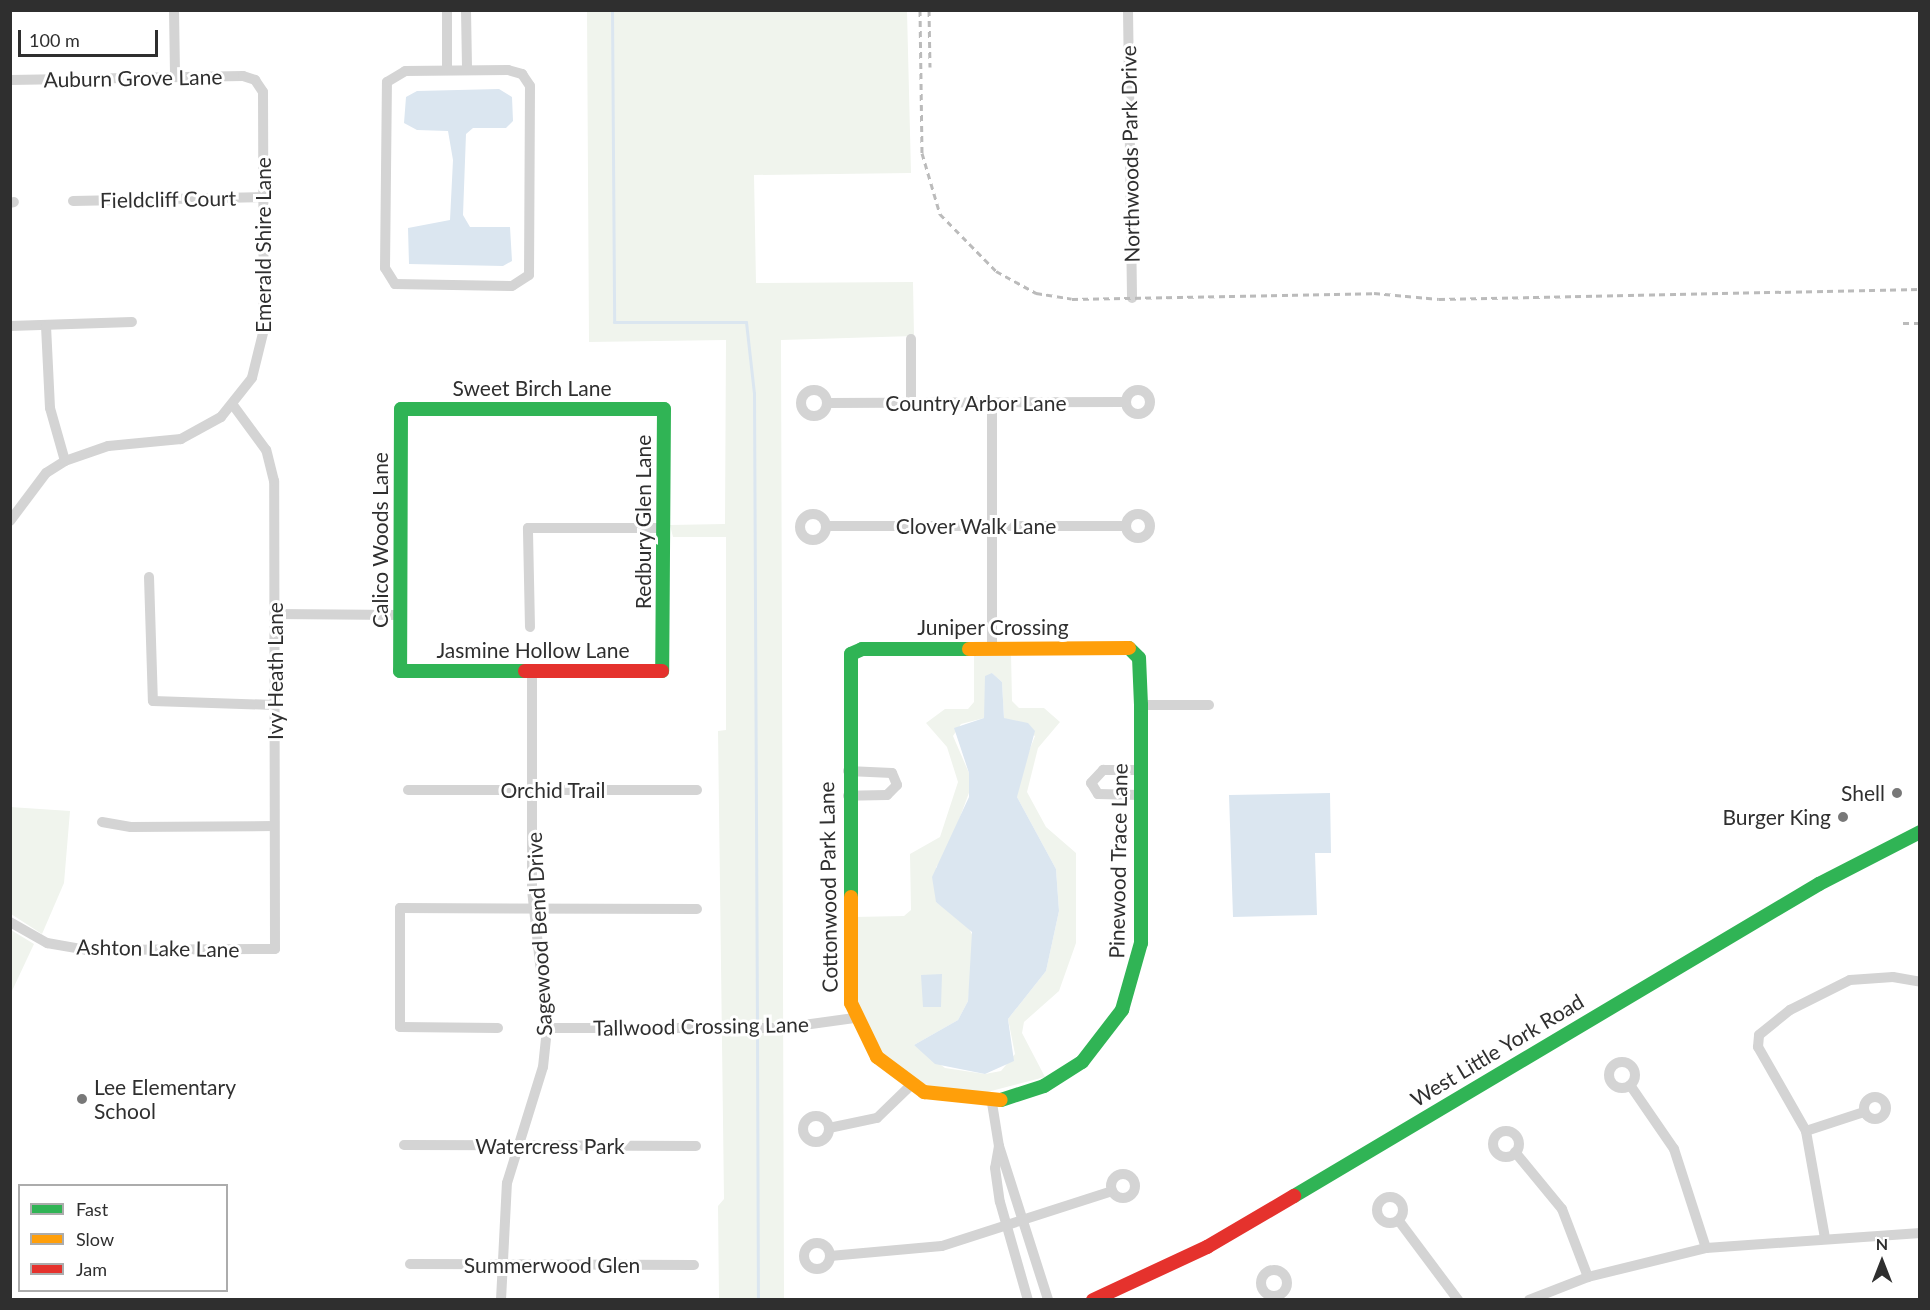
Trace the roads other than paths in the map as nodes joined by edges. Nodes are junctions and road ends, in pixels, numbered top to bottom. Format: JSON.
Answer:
{"nodes":[{"id":1,"x":174,"y":10,"type":"edge"},
{"id":2,"x":447,"y":10,"type":"edge"},
{"id":3,"x":466,"y":10,"type":"edge"},
{"id":4,"x":1128,"y":10,"type":"edge"},
{"id":5,"x":466,"y":34,"type":"junction"},
{"id":6,"x":447,"y":35,"type":"junction"},
{"id":7,"x":447,"y":70,"type":"junction"},
{"id":8,"x":467,"y":70,"type":"junction"},
{"id":9,"x":175,"y":76,"type":"junction"},
{"id":10,"x":10,"y":80,"type":"edge"},
{"id":11,"x":255,"y":80,"type":"joint"},
{"id":12,"x":263,"y":197,"type":"junction"},
{"id":13,"x":74,"y":201,"type":"dead end"},
{"id":14,"x":1132,"y":297,"type":"dead end"},
{"id":15,"x":132,"y":322,"type":"dead end"},
{"id":16,"x":10,"y":326,"type":"edge"},
{"id":17,"x":46,"y":326,"type":"junction"},
{"id":18,"x":911,"y":339,"type":"dead end"},
{"id":19,"x":992,"y":402,"type":"junction"},
{"id":20,"x":1125,"y":402,"type":"dead end"},
{"id":21,"x":911,"y":403,"type":"junction"},
{"id":22,"x":827,"y":404,"type":"dead end"},
{"id":23,"x":233,"y":405,"type":"junction"},
{"id":24,"x":401,"y":409,"type":"joint"},
{"id":25,"x":663,"y":409,"type":"joint"},
{"id":26,"x":65,"y":460,"type":"junction"},
{"id":27,"x":14,"y":502,"type":"edge"},
{"id":28,"x":10,"y":521,"type":"edge"},
{"id":29,"x":826,"y":526,"type":"dead end"},
{"id":30,"x":992,"y":526,"type":"junction"},
{"id":31,"x":1126,"y":526,"type":"dead end"},
{"id":32,"x":664,"y":528,"type":"junction"},
{"id":33,"x":149,"y":577,"type":"dead end"},
{"id":34,"x":275,"y":614,"type":"junction"},
{"id":35,"x":400,"y":615,"type":"junction"},
{"id":36,"x":530,"y":627,"type":"dead end"},
{"id":37,"x":992,"y":649,"type":"junction"},
{"id":38,"x":1136,"y":652,"type":"joint"},
{"id":39,"x":851,"y":654,"type":"joint"},
{"id":40,"x":400,"y":671,"type":"joint"},
{"id":41,"x":532,"y":671,"type":"junction"},
{"id":42,"x":665,"y":671,"type":"joint"},
{"id":43,"x":275,"y":705,"type":"junction"},
{"id":44,"x":1141,"y":705,"type":"junction"},
{"id":45,"x":1209,"y":705,"type":"dead end"},
{"id":46,"x":1140,"y":770,"type":"junction"},
{"id":47,"x":848,"y":771,"type":"junction"},
{"id":48,"x":408,"y":790,"type":"dead end"},
{"id":49,"x":532,"y":790,"type":"junction"},
{"id":50,"x":697,"y":790,"type":"dead end"},
{"id":51,"x":1140,"y":795,"type":"junction"},
{"id":52,"x":848,"y":796,"type":"junction"},
{"id":53,"x":102,"y":822,"type":"dead end"},
{"id":54,"x":274,"y":826,"type":"junction"},
{"id":55,"x":1920,"y":832,"type":"edge"},
{"id":56,"x":534,"y":908,"type":"junction"},
{"id":57,"x":697,"y":909,"type":"dead end"},
{"id":58,"x":10,"y":922,"type":"edge"},
{"id":59,"x":275,"y":949,"type":"joint"},
{"id":60,"x":1920,"y":982,"type":"edge"},
{"id":61,"x":854,"y":1018,"type":"junction"},
{"id":62,"x":498,"y":1028,"type":"dead end"},
{"id":63,"x":548,"y":1028,"type":"junction"},
{"id":64,"x":911,"y":1085,"type":"junction"},
{"id":65,"x":1630,"y":1085,"type":"dead end"},
{"id":66,"x":992,"y":1103,"type":"junction"},
{"id":67,"x":1864,"y":1112,"type":"dead end"},
{"id":68,"x":829,"y":1128,"type":"dead end"},
{"id":69,"x":1806,"y":1131,"type":"junction"},
{"id":70,"x":404,"y":1145,"type":"dead end"},
{"id":71,"x":519,"y":1146,"type":"junction"},
{"id":72,"x":696,"y":1146,"type":"dead end"},
{"id":73,"x":999,"y":1146,"type":"junction"},
{"id":74,"x":1515,"y":1152,"type":"dead end"},
{"id":75,"x":1112,"y":1191,"type":"dead end"},
{"id":76,"x":1399,"y":1221,"type":"dead end"},
{"id":77,"x":1024,"y":1222,"type":"junction"},
{"id":78,"x":1006,"y":1228,"type":"junction"},
{"id":79,"x":1920,"y":1233,"type":"edge"},
{"id":80,"x":1825,"y":1238,"type":"junction"},
{"id":81,"x":1706,"y":1248,"type":"junction"},
{"id":82,"x":830,"y":1256,"type":"dead end"},
{"id":83,"x":410,"y":1264,"type":"dead end"},
{"id":84,"x":501,"y":1265,"type":"junction"},
{"id":85,"x":694,"y":1265,"type":"dead end"},
{"id":86,"x":1588,"y":1277,"type":"junction"},
{"id":87,"x":501,"y":1299,"type":"edge"},
{"id":88,"x":1028,"y":1299,"type":"edge"},
{"id":89,"x":1048,"y":1299,"type":"edge"},
{"id":90,"x":1093,"y":1299,"type":"edge"},
{"id":91,"x":1458,"y":1299,"type":"edge"},
{"id":92,"x":1529,"y":1299,"type":"edge"}],
"edges":[{"from":1,"to":9,"type":"street"},
{"from":2,"to":6,"type":"street"},
{"from":3,"to":5,"type":"street"},
{"from":4,"to":14,"type":"street","name":"Northwoods Park Drive"},
{"from":5,"to":6,"type":"street"},
{"from":5,"to":8,"type":"street"},
{"from":6,"to":7,"type":"street"},
{"from":7,"to":8,"type":"street"},
{"from":7,"to":8,"type":"street"},
{"from":9,"to":10,"type":"street","name":"Auburn Grove Lane"},
{"from":9,"to":11,"type":"street","name":"Auburn Grove Lane"},
{"from":11,"to":12,"type":"street","name":"Emerald Shire Lane"},
{"from":12,"to":13,"type":"street","name":"Fieldcliff Court"},
{"from":12,"to":23,"type":"street","name":"Emerald Shire Lane"},
{"from":15,"to":17,"type":"street"},
{"from":16,"to":17,"type":"street"},
{"from":17,"to":26,"type":"street"},
{"from":18,"to":21,"type":"street"},
{"from":19,"to":20,"type":"street","name":"Country Arbor Lane"},
{"from":19,"to":21,"type":"street","name":"Country Arbor Lane"},
{"from":19,"to":30,"type":"street"},
{"from":21,"to":22,"type":"street","name":"Country Arbor Lane"},
{"from":23,"to":26,"type":"street","name":"Emerald Shire Lane"},
{"from":23,"to":34,"type":"street","name":"Ivy Heath Lane"},
{"from":24,"to":25,"type":"street","name":"Sweet Birch Lane"},
{"from":24,"to":35,"type":"street","name":"Calico Woods Lane"},
{"from":25,"to":32,"type":"street","name":"Redbury Glen Lane"},
{"from":26,"to":27,"type":"street"},
{"from":27,"to":28,"type":"street"},
{"from":29,"to":30,"type":"street","name":"Clover Walk Lane"},
{"from":30,"to":31,"type":"street","name":"Clover Walk Lane"},
{"from":30,"to":37,"type":"street"},
{"from":32,"to":36,"type":"street"},
{"from":32,"to":42,"type":"street","name":"Redbury Glen Lane"},
{"from":33,"to":43,"type":"street"},
{"from":34,"to":35,"type":"street"},
{"from":34,"to":43,"type":"street","name":"Ivy Heath Lane"},
{"from":35,"to":40,"type":"street","name":"Calico Woods Lane"},
{"from":37,"to":38,"type":"street","name":"Juniper Crossing"},
{"from":37,"to":39,"type":"street","name":"Juniper Crossing"},
{"from":38,"to":44,"type":"street","name":"Pinewood Trace Lane"},
{"from":39,"to":47,"type":"street","name":"Cottonwood Park Lane"},
{"from":40,"to":41,"type":"street","name":"Jasmine Hollow Lane"},
{"from":41,"to":42,"type":"street","name":"Jasmine Hollow Lane"},
{"from":41,"to":49,"type":"street","name":"Sagewood Bend Drive"},
{"from":43,"to":54,"type":"street","name":"Ivy Heath Lane"},
{"from":44,"to":45,"type":"street"},
{"from":44,"to":46,"type":"street","name":"Pinewood Trace Lane"},
{"from":46,"to":51,"type":"street","name":"Pinewood Trace Lane"},
{"from":46,"to":51,"type":"street"},
{"from":47,"to":52,"type":"street","name":"Cottonwood Park Lane"},
{"from":47,"to":52,"type":"street"},
{"from":48,"to":49,"type":"street","name":"Orchid Trail"},
{"from":49,"to":50,"type":"street","name":"Orchid Trail"},
{"from":49,"to":56,"type":"street","name":"Sagewood Bend Drive"},
{"from":51,"to":66,"type":"street","name":"Pinewood Trace Lane"},
{"from":52,"to":61,"type":"street","name":"Cottonwood Park Lane"},
{"from":53,"to":54,"type":"street"},
{"from":54,"to":59,"type":"street","name":"Ivy Heath Lane"},
{"from":55,"to":90,"type":"street","name":"West Little York Road"},
{"from":56,"to":57,"type":"street"},
{"from":56,"to":62,"type":"street"},
{"from":56,"to":63,"type":"street","name":"Sagewood Bend Drive"},
{"from":58,"to":59,"type":"street","name":"Ashton Lake Lane"},
{"from":60,"to":69,"type":"street"},
{"from":61,"to":63,"type":"street","name":"Tallwood Crossing Lane"},
{"from":61,"to":64,"type":"street","name":"Cottonwood Park Lane"},
{"from":63,"to":71,"type":"street","name":"Sagewood Bend Drive"},
{"from":64,"to":66,"type":"street","name":"Cottonwood Park Lane"},
{"from":64,"to":68,"type":"street"},
{"from":65,"to":81,"type":"street"},
{"from":66,"to":73,"type":"street"},
{"from":67,"to":69,"type":"street"},
{"from":69,"to":80,"type":"street"},
{"from":70,"to":71,"type":"street","name":"Watercress Park"},
{"from":71,"to":72,"type":"street","name":"Watercress Park"},
{"from":71,"to":84,"type":"street","name":"Sagewood Bend Drive"},
{"from":73,"to":77,"type":"street"},
{"from":73,"to":78,"type":"street"},
{"from":74,"to":86,"type":"street"},
{"from":75,"to":77,"type":"street"},
{"from":76,"to":91,"type":"street"},
{"from":77,"to":78,"type":"street"},
{"from":77,"to":89,"type":"street"},
{"from":78,"to":82,"type":"street"},
{"from":78,"to":88,"type":"street"},
{"from":79,"to":80,"type":"street"},
{"from":80,"to":81,"type":"street"},
{"from":81,"to":86,"type":"street"},
{"from":83,"to":84,"type":"street","name":"Summerwood Glen"},
{"from":84,"to":85,"type":"street","name":"Summerwood Glen"},
{"from":84,"to":87,"type":"street","name":"Sagewood Bend Drive"},
{"from":86,"to":92,"type":"street"}]}
